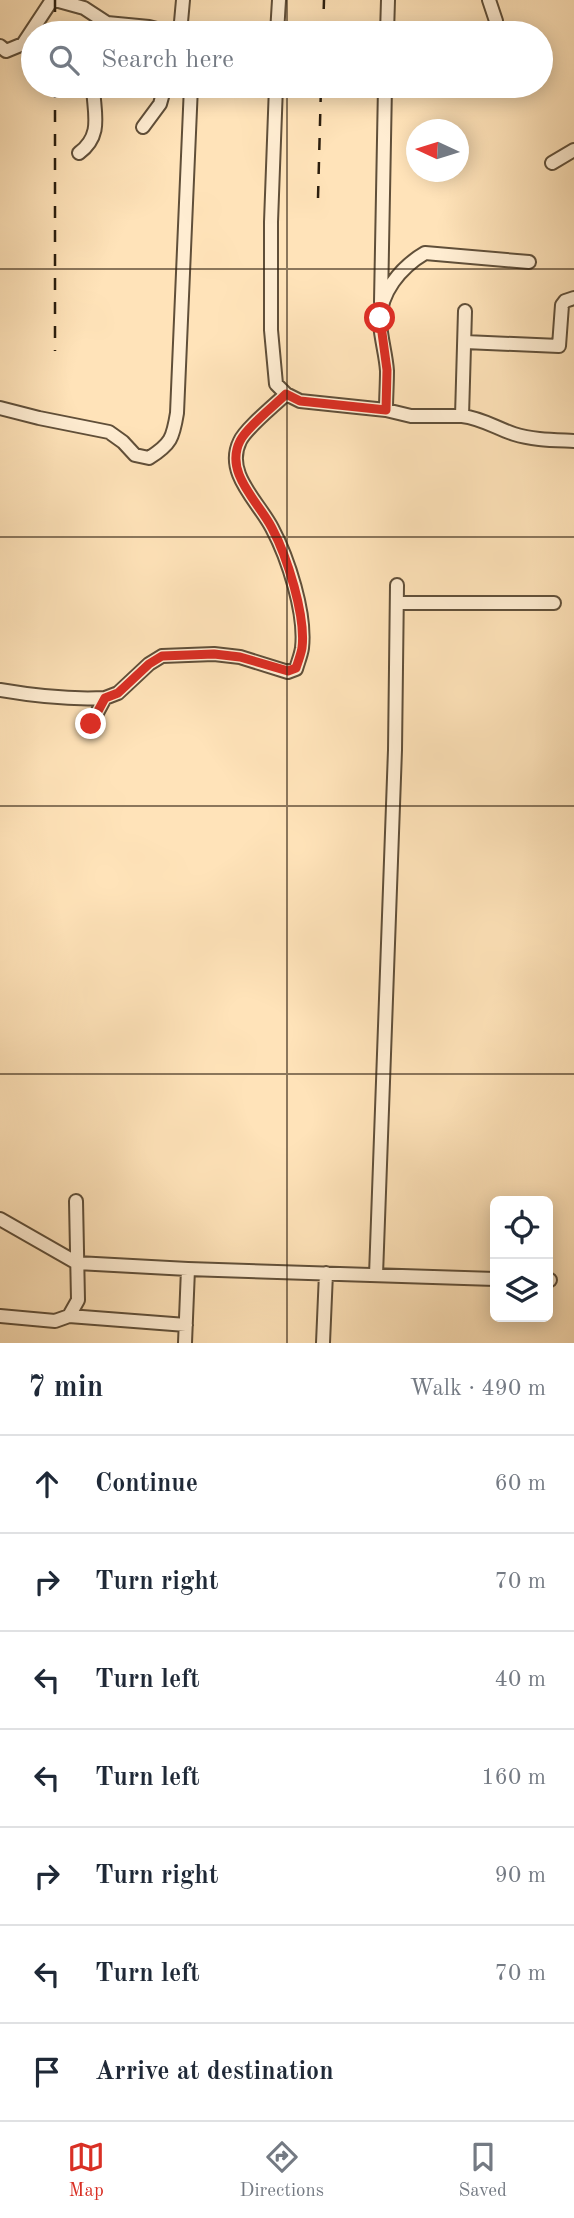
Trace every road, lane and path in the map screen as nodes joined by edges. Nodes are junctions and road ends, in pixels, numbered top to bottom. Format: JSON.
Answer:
{"nodes":[{"id":1,"x":53,"y":0,"type":"edge"},
{"id":2,"x":183,"y":0,"type":"edge"},
{"id":3,"x":278,"y":0,"type":"edge"},
{"id":4,"x":388,"y":0,"type":"edge"},
{"id":5,"x":489,"y":0,"type":"edge"},
{"id":6,"x":85,"y":4,"type":"edge"},
{"id":7,"x":496,"y":20,"type":"dead end"},
{"id":8,"x":39,"y":21,"type":"edge"},
{"id":9,"x":105,"y":21,"type":"edge"},
{"id":10,"x":181,"y":21,"type":"edge"},
{"id":11,"x":277,"y":21,"type":"edge"},
{"id":12,"x":387,"y":21,"type":"edge"},
{"id":13,"x":21,"y":45,"type":"edge"},
{"id":14,"x":0,"y":46,"type":"edge"},
{"id":15,"x":94,"y":98,"type":"edge"},
{"id":16,"x":162,"y":98,"type":"edge"},
{"id":17,"x":190,"y":98,"type":"edge"},
{"id":18,"x":276,"y":98,"type":"edge"},
{"id":19,"x":385,"y":98,"type":"edge"},
{"id":20,"x":143,"y":127,"type":"dead end"},
{"id":21,"x":574,"y":150,"type":"edge"},
{"id":22,"x":79,"y":153,"type":"dead end"},
{"id":23,"x":552,"y":163,"type":"dead end"},
{"id":24,"x":529,"y":262,"type":"dead end"},
{"id":25,"x":574,"y":298,"type":"edge"},
{"id":26,"x":464,"y":311,"type":"dead end"},
{"id":27,"x":380,"y":318,"type":"junction"},
{"id":28,"x":465,"y":342,"type":"junction"},
{"id":29,"x":286,"y":394,"type":"junction"},
{"id":30,"x":0,"y":408,"type":"edge"},
{"id":31,"x":386,"y":410,"type":"junction"},
{"id":32,"x":462,"y":416,"type":"junction"},
{"id":33,"x":574,"y":441,"type":"edge"},
{"id":34,"x":397,"y":585,"type":"dead end"},
{"id":35,"x":397,"y":603,"type":"junction"},
{"id":36,"x":554,"y":603,"type":"dead end"},
{"id":37,"x":0,"y":690,"type":"edge"},
{"id":38,"x":105,"y":698,"type":"junction"},
{"id":39,"x":91,"y":724,"type":"dead end"},
{"id":40,"x":76,"y":1200,"type":"dead end"},
{"id":41,"x":0,"y":1219,"type":"edge"},
{"id":42,"x":77,"y":1263,"type":"junction"},
{"id":43,"x":188,"y":1269,"type":"junction"},
{"id":44,"x":326,"y":1273,"type":"junction"},
{"id":45,"x":376,"y":1275,"type":"junction"},
{"id":46,"x":490,"y":1279,"type":"edge"},
{"id":47,"x":0,"y":1316,"type":"edge"},
{"id":48,"x":69,"y":1316,"type":"junction"},
{"id":49,"x":186,"y":1325,"type":"junction"},
{"id":50,"x":185,"y":1343,"type":"edge"},
{"id":51,"x":323,"y":1343,"type":"edge"}],
"edges":[{"from":1,"to":6,"type":"street"},
{"from":1,"to":8,"type":"street"},
{"from":2,"to":10,"type":"street"},
{"from":3,"to":11,"type":"street"},
{"from":4,"to":12,"type":"street"},
{"from":5,"to":7,"type":"street"},
{"from":6,"to":9,"type":"street"},
{"from":13,"to":14,"type":"street"},
{"from":15,"to":22,"type":"street"},
{"from":16,"to":20,"type":"street"},
{"from":17,"to":30,"type":"street"},
{"from":18,"to":29,"type":"street"},
{"from":19,"to":27,"type":"street"},
{"from":21,"to":23,"type":"street"},
{"from":24,"to":27,"type":"street"},
{"from":25,"to":28,"type":"street"},
{"from":26,"to":28,"type":"street"},
{"from":27,"to":31,"type":"street"},
{"from":28,"to":32,"type":"street"},
{"from":29,"to":31,"type":"street"},
{"from":29,"to":38,"type":"street"},
{"from":31,"to":32,"type":"street"},
{"from":32,"to":33,"type":"street"},
{"from":34,"to":35,"type":"street"},
{"from":35,"to":36,"type":"street"},
{"from":35,"to":45,"type":"street"},
{"from":37,"to":38,"type":"street"},
{"from":38,"to":39,"type":"street"},
{"from":40,"to":42,"type":"street"},
{"from":41,"to":42,"type":"street"},
{"from":42,"to":43,"type":"street"},
{"from":42,"to":48,"type":"street"},
{"from":43,"to":44,"type":"street"},
{"from":43,"to":49,"type":"street"},
{"from":44,"to":45,"type":"street"},
{"from":44,"to":51,"type":"street"},
{"from":45,"to":46,"type":"street"},
{"from":47,"to":48,"type":"street"},
{"from":48,"to":49,"type":"street"},
{"from":49,"to":50,"type":"street"}]}
